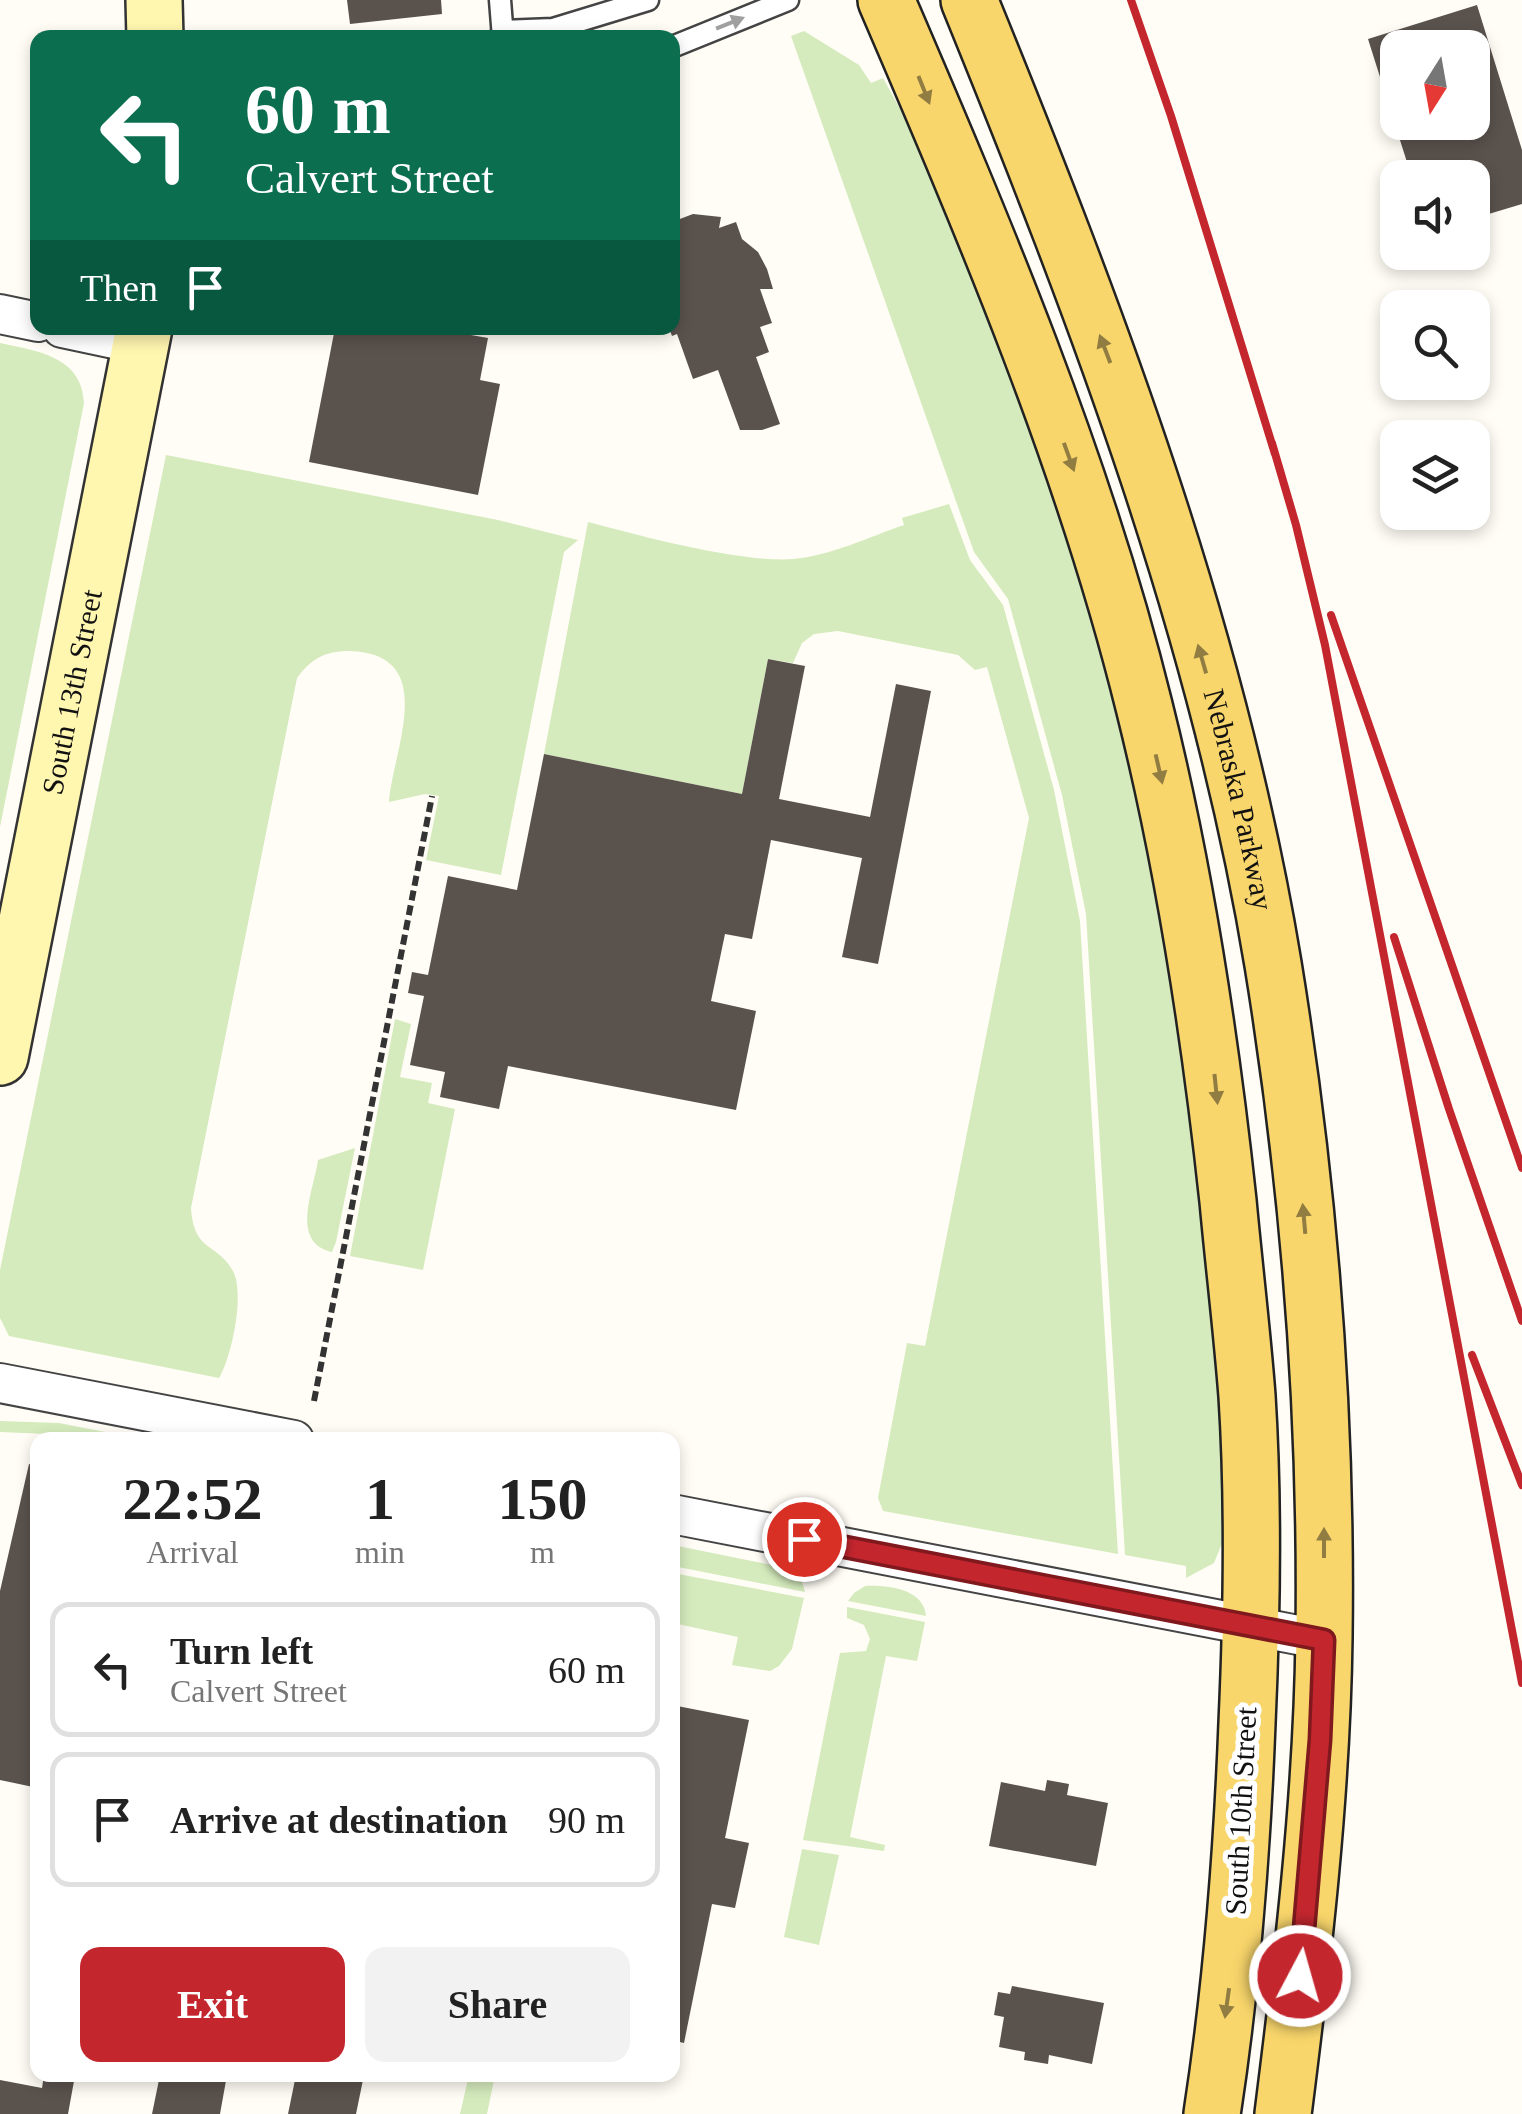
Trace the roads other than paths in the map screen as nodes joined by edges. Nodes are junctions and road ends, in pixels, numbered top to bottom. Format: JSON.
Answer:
{"nodes":[{"id":1,"x":154,"y":0,"type":"edge"},
{"id":2,"x":500,"y":0,"type":"edge"},
{"id":3,"x":648,"y":0,"type":"edge"},
{"id":4,"x":788,"y":0,"type":"edge"},
{"id":5,"x":886,"y":0,"type":"edge"},
{"id":6,"x":970,"y":0,"type":"edge"},
{"id":7,"x":155,"y":30,"type":"edge"},
{"id":8,"x":503,"y":30,"type":"edge"},
{"id":9,"x":553,"y":30,"type":"edge"},
{"id":10,"x":680,"y":44,"type":"edge"},
{"id":11,"x":0,"y":314,"type":"edge"},
{"id":12,"x":30,"y":320,"type":"edge"},
{"id":13,"x":143,"y":336,"type":"edge"},
{"id":14,"x":0,"y":1057,"type":"edge"},
{"id":15,"x":0,"y":1383,"type":"edge"},
{"id":16,"x":253,"y":1432,"type":"edge"},
{"id":17,"x":680,"y":1516,"type":"edge"},
{"id":18,"x":1251,"y":1626,"type":"junction"},
{"id":19,"x":1324,"y":1640,"type":"junction"},
{"id":20,"x":1212,"y":2114,"type":"edge"},
{"id":21,"x":1283,"y":2114,"type":"edge"}],
"edges":[{"from":1,"to":7,"type":"main road"},
{"from":2,"to":8,"type":"lane"},
{"from":3,"to":9,"type":"lane"},
{"from":10,"to":4,"type":"lane","one_way":true},
{"from":5,"to":18,"type":"main road","one_way":true},
{"from":19,"to":6,"type":"main road","name":"Nebraska Parkway","one_way":true},
{"from":11,"to":12,"type":"street"},
{"from":13,"to":14,"type":"main road","name":"South 13th Street"},
{"from":15,"to":16,"type":"street"},
{"from":17,"to":18,"type":"street"},
{"from":18,"to":19,"type":"street"},
{"from":18,"to":20,"type":"main road","name":"South 10th Street","one_way":true},
{"from":19,"to":21,"type":"main road"}]}
